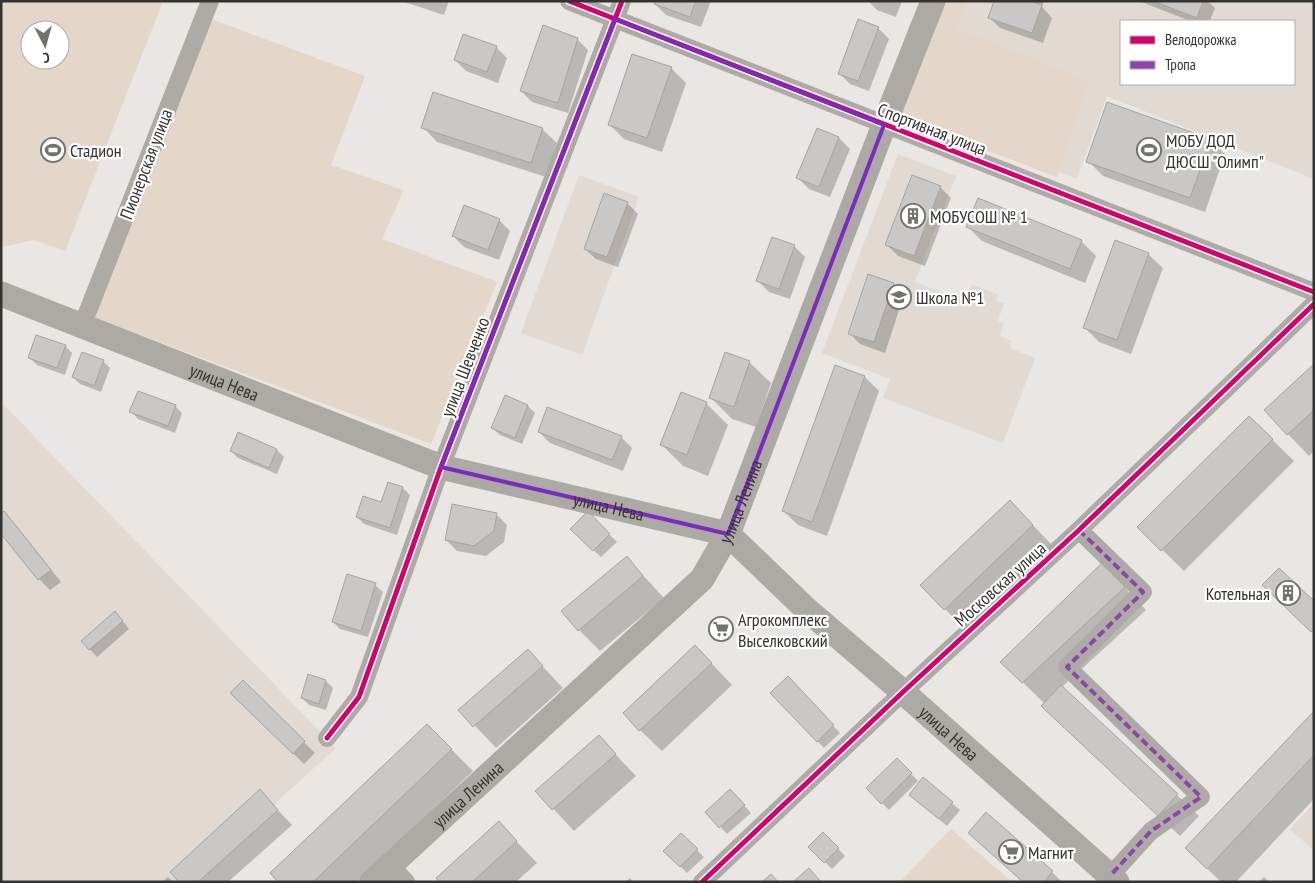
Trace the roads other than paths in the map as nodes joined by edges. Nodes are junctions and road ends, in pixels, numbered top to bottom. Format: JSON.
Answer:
{"nodes":[{"id":1,"x":210,"y":1,"type":"edge"},
{"id":2,"x":569,"y":1,"type":"edge"},
{"id":3,"x":622,"y":1,"type":"edge"},
{"id":4,"x":933,"y":1,"type":"edge"},
{"id":5,"x":615,"y":19,"type":"junction"},
{"id":6,"x":884,"y":126,"type":"junction"},
{"id":7,"x":1314,"y":292,"type":"edge"},
{"id":8,"x":1,"y":294,"type":"edge"},
{"id":9,"x":1314,"y":304,"type":"edge"},
{"id":10,"x":82,"y":326,"type":"junction"},
{"id":11,"x":441,"y":467,"type":"junction"},
{"id":12,"x":1079,"y":530,"type":"junction"},
{"id":13,"x":728,"y":534,"type":"junction"},
{"id":14,"x":902,"y":692,"type":"junction"},
{"id":15,"x":327,"y":738,"type":"dead end"},
{"id":16,"x":398,"y":874,"type":"edge"},
{"id":17,"x":1113,"y":879,"type":"edge"},
{"id":18,"x":372,"y":882,"type":"edge"},
{"id":19,"x":702,"y":882,"type":"edge"}],
"edges":[{"from":1,"to":10,"type":"street","name":"Пионерская улица"},
{"from":2,"to":5,"type":"street","name":"Спортивная улица"},
{"from":3,"to":5,"type":"street","name":"улица Шевченко"},
{"from":4,"to":6,"type":"main road","name":"улица Ленина"},
{"from":5,"to":6,"type":"street","name":"Спортивная улица"},
{"from":5,"to":11,"type":"street","name":"улица Шевченко"},
{"from":6,"to":7,"type":"street","name":"Спортивная улица"},
{"from":6,"to":13,"type":"main road","name":"улица Ленина"},
{"from":8,"to":10,"type":"main road","name":"улица Нева"},
{"from":9,"to":12,"type":"street","name":"Московская улица"},
{"from":10,"to":11,"type":"main road","name":"улица Нева"},
{"from":11,"to":13,"type":"main road","name":"улица Нева"},
{"from":11,"to":15,"type":"street","name":"улица Шевченко"},
{"from":12,"to":14,"type":"street","name":"Московская улица"},
{"from":12,"to":17,"type":"street"},
{"from":13,"to":14,"type":"main road","name":"улица Нева"},
{"from":13,"to":16,"type":"main road","name":"улица Ленина"},
{"from":14,"to":17,"type":"main road","name":"улица Нева"},
{"from":14,"to":19,"type":"street","name":"Московская улица"},
{"from":16,"to":18,"type":"main road","name":"улица Ленина"}]}
